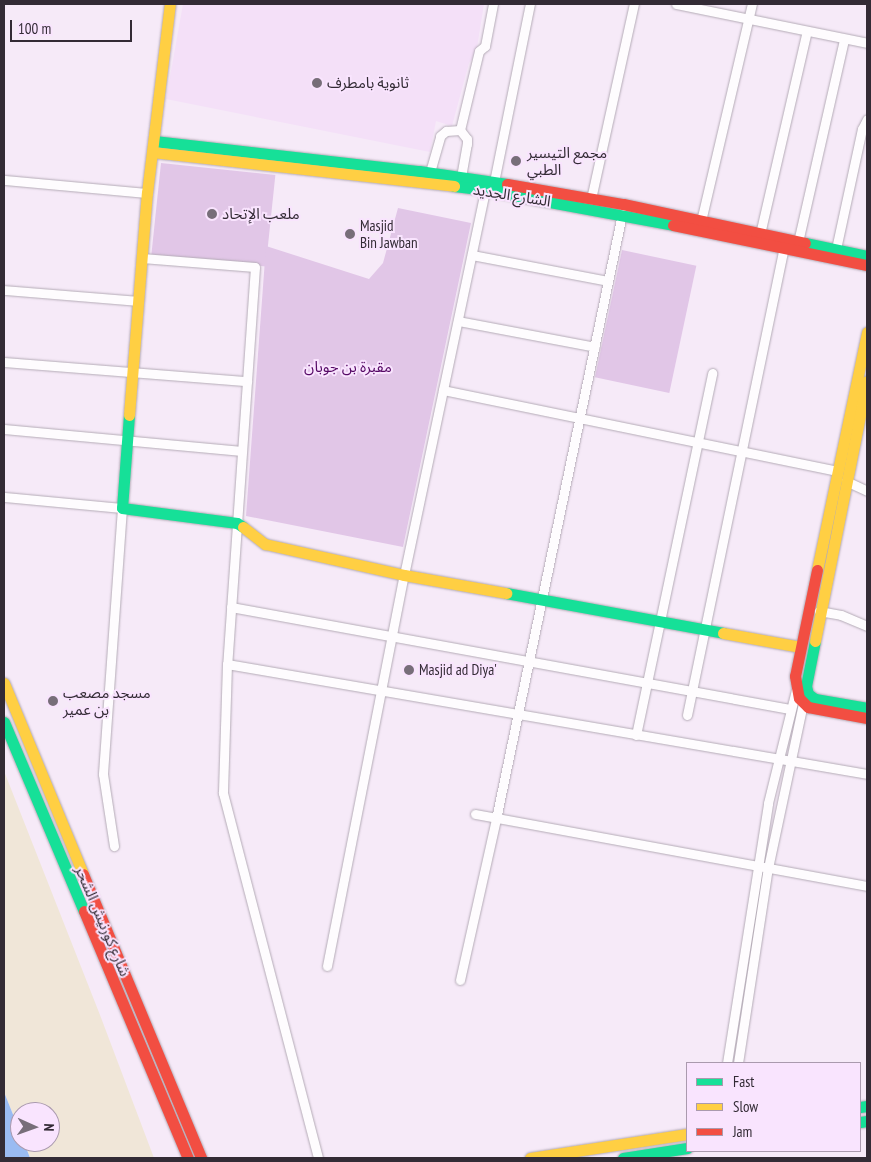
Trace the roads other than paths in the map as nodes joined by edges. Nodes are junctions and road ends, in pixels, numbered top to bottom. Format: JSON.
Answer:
{"nodes":[{"id":1,"x":170,"y":4,"type":"edge"},
{"id":2,"x":493,"y":4,"type":"edge"},
{"id":3,"x":530,"y":4,"type":"edge"},
{"id":4,"x":634,"y":4,"type":"edge"},
{"id":5,"x":676,"y":4,"type":"edge"},
{"id":6,"x":752,"y":4,"type":"edge"},
{"id":7,"x":748,"y":19,"type":"junction"},
{"id":8,"x":807,"y":31,"type":"junction"},
{"id":9,"x":844,"y":38,"type":"junction"},
{"id":10,"x":867,"y":43,"type":"edge"},
{"id":11,"x":867,"y":119,"type":"edge"},
{"id":12,"x":460,"y":130,"type":"junction"},
{"id":13,"x":153,"y":146,"type":"junction"},
{"id":14,"x":430,"y":172,"type":"junction"},
{"id":15,"x":461,"y":177,"type":"junction"},
{"id":16,"x":4,"y":180,"type":"edge"},
{"id":17,"x":489,"y":184,"type":"junction"},
{"id":18,"x":147,"y":193,"type":"junction"},
{"id":19,"x":591,"y":199,"type":"junction"},
{"id":20,"x":622,"y":214,"type":"junction"},
{"id":21,"x":701,"y":221,"type":"junction"},
{"id":22,"x":760,"y":234,"type":"junction"},
{"id":23,"x":798,"y":242,"type":"junction"},
{"id":24,"x":785,"y":244,"type":"junction"},
{"id":25,"x":836,"y":249,"type":"junction"},
{"id":26,"x":472,"y":255,"type":"junction"},
{"id":27,"x":867,"y":256,"type":"edge"},
{"id":28,"x":142,"y":258,"type":"junction"},
{"id":29,"x":867,"y":265,"type":"edge"},
{"id":30,"x":608,"y":281,"type":"junction"},
{"id":31,"x":4,"y":290,"type":"edge"},
{"id":32,"x":138,"y":301,"type":"junction"},
{"id":33,"x":458,"y":321,"type":"junction"},
{"id":34,"x":867,"y":332,"type":"edge"},
{"id":35,"x":594,"y":347,"type":"junction"},
{"id":36,"x":4,"y":362,"type":"edge"},
{"id":37,"x":132,"y":372,"type":"junction"},
{"id":38,"x":712,"y":373,"type":"dead end"},
{"id":39,"x":867,"y":380,"type":"edge"},
{"id":40,"x":247,"y":381,"type":"junction"},
{"id":41,"x":443,"y":390,"type":"junction"},
{"id":42,"x":580,"y":418,"type":"junction"},
{"id":43,"x":4,"y":429,"type":"edge"},
{"id":44,"x":127,"y":441,"type":"junction"},
{"id":45,"x":697,"y":442,"type":"junction"},
{"id":46,"x":242,"y":450,"type":"junction"},
{"id":47,"x":742,"y":451,"type":"junction"},
{"id":48,"x":837,"y":470,"type":"junction"},
{"id":49,"x":846,"y":481,"type":"junction"},
{"id":50,"x":867,"y":491,"type":"edge"},
{"id":51,"x":4,"y":497,"type":"edge"},
{"id":52,"x":122,"y":508,"type":"junction"},
{"id":53,"x":237,"y":523,"type":"junction"},
{"id":54,"x":404,"y":575,"type":"junction"},
{"id":55,"x":542,"y":600,"type":"junction"},
{"id":56,"x":231,"y":607,"type":"junction"},
{"id":57,"x":819,"y":611,"type":"junction"},
{"id":58,"x":659,"y":622,"type":"junction"},
{"id":59,"x":867,"y":626,"type":"edge"},
{"id":60,"x":705,"y":630,"type":"junction"},
{"id":61,"x":392,"y":636,"type":"junction"},
{"id":62,"x":801,"y":647,"type":"junction"},
{"id":63,"x":529,"y":661,"type":"junction"},
{"id":64,"x":227,"y":664,"type":"junction"},
{"id":65,"x":647,"y":682,"type":"junction"},
{"id":66,"x":4,"y":683,"type":"edge"},
{"id":67,"x":796,"y":689,"type":"junction"},
{"id":68,"x":692,"y":690,"type":"junction"},
{"id":69,"x":381,"y":691,"type":"junction"},
{"id":70,"x":802,"y":704,"type":"junction"},
{"id":71,"x":867,"y":708,"type":"edge"},
{"id":72,"x":790,"y":709,"type":"junction"},
{"id":73,"x":518,"y":715,"type":"junction"},
{"id":74,"x":687,"y":715,"type":"dead end"},
{"id":75,"x":867,"y":718,"type":"edge"},
{"id":76,"x":4,"y":722,"type":"edge"},
{"id":77,"x":636,"y":734,"type":"junction"},
{"id":78,"x":778,"y":759,"type":"junction"},
{"id":79,"x":790,"y":761,"type":"junction"},
{"id":80,"x":867,"y":774,"type":"edge"},
{"id":81,"x":475,"y":814,"type":"dead end"},
{"id":82,"x":496,"y":818,"type":"junction"},
{"id":83,"x":114,"y":846,"type":"dead end"},
{"id":84,"x":757,"y":866,"type":"junction"},
{"id":85,"x":768,"y":868,"type":"junction"},
{"id":86,"x":867,"y":886,"type":"edge"},
{"id":87,"x":106,"y":928,"type":"junction"},
{"id":88,"x":92,"y":936,"type":"junction"},
{"id":89,"x":327,"y":966,"type":"dead end"},
{"id":90,"x":460,"y":980,"type":"dead end"},
{"id":91,"x":727,"y":1062,"type":"edge"},
{"id":92,"x":738,"y":1062,"type":"edge"},
{"id":93,"x":686,"y":1134,"type":"edge"},
{"id":94,"x":686,"y":1148,"type":"edge"},
{"id":95,"x":663,"y":1155,"type":"edge"},
{"id":96,"x":188,"y":1158,"type":"edge"},
{"id":97,"x":202,"y":1158,"type":"edge"},
{"id":98,"x":318,"y":1158,"type":"edge"},
{"id":99,"x":530,"y":1158,"type":"edge"},
{"id":100,"x":623,"y":1158,"type":"edge"}],
"edges":[{"from":1,"to":13,"type":"street"},
{"from":2,"to":12,"type":"street"},
{"from":3,"to":17,"type":"street"},
{"from":4,"to":19,"type":"street"},
{"from":5,"to":7,"type":"street"},
{"from":6,"to":7,"type":"street"},
{"from":7,"to":8,"type":"street"},
{"from":7,"to":21,"type":"street"},
{"from":8,"to":9,"type":"street"},
{"from":8,"to":22,"type":"street"},
{"from":9,"to":10,"type":"street"},
{"from":9,"to":23,"type":"street"},
{"from":11,"to":25,"type":"street"},
{"from":12,"to":14,"type":"street"},
{"from":12,"to":15,"type":"street"},
{"from":13,"to":14,"type":"street","name":"الشارع الجديد"},
{"from":13,"to":17,"type":"street","name":"الشارع الجديد"},
{"from":13,"to":18,"type":"street"},
{"from":14,"to":15,"type":"street","name":"الشارع الجديد"},
{"from":15,"to":17,"type":"street","name":"الشارع الجديد"},
{"from":16,"to":18,"type":"street"},
{"from":17,"to":19,"type":"street","name":"الشارع الجديد"},
{"from":17,"to":20,"type":"street","name":"الشارع الجديد"},
{"from":17,"to":26,"type":"street"},
{"from":18,"to":28,"type":"street"},
{"from":19,"to":21,"type":"street","name":"الشارع الجديد"},
{"from":20,"to":24,"type":"street","name":"الشارع الجديد"},
{"from":20,"to":30,"type":"street"},
{"from":21,"to":22,"type":"street","name":"الشارع الجديد"},
{"from":22,"to":24,"type":"street","name":"الشارع الجديد"},
{"from":23,"to":24,"type":"street","name":"الشارع الجديد"},
{"from":23,"to":25,"type":"street","name":"الشارع الجديد"},
{"from":24,"to":29,"type":"street","name":"الشارع الجديد"},
{"from":24,"to":47,"type":"street"},
{"from":25,"to":27,"type":"street","name":"الشارع الجديد"},
{"from":26,"to":30,"type":"street"},
{"from":26,"to":33,"type":"street"},
{"from":28,"to":32,"type":"street"},
{"from":28,"to":40,"type":"street"},
{"from":30,"to":35,"type":"street"},
{"from":31,"to":32,"type":"street"},
{"from":32,"to":37,"type":"street"},
{"from":33,"to":35,"type":"street"},
{"from":33,"to":41,"type":"street"},
{"from":34,"to":48,"type":"street"},
{"from":35,"to":42,"type":"street"},
{"from":36,"to":37,"type":"street"},
{"from":37,"to":40,"type":"street"},
{"from":37,"to":44,"type":"street"},
{"from":38,"to":45,"type":"street"},
{"from":39,"to":49,"type":"street"},
{"from":40,"to":46,"type":"street"},
{"from":41,"to":42,"type":"street"},
{"from":41,"to":54,"type":"street"},
{"from":42,"to":45,"type":"street"},
{"from":42,"to":55,"type":"street"},
{"from":43,"to":44,"type":"street"},
{"from":44,"to":46,"type":"street"},
{"from":44,"to":52,"type":"street"},
{"from":45,"to":47,"type":"street"},
{"from":45,"to":58,"type":"street"},
{"from":46,"to":53,"type":"street"},
{"from":47,"to":48,"type":"street"},
{"from":47,"to":60,"type":"street"},
{"from":48,"to":62,"type":"street"},
{"from":49,"to":50,"type":"street"},
{"from":49,"to":57,"type":"street"},
{"from":51,"to":52,"type":"street"},
{"from":52,"to":53,"type":"street"},
{"from":52,"to":83,"type":"street"},
{"from":53,"to":54,"type":"street"},
{"from":53,"to":56,"type":"street"},
{"from":54,"to":55,"type":"street"},
{"from":54,"to":61,"type":"street"},
{"from":55,"to":58,"type":"street"},
{"from":55,"to":63,"type":"street"},
{"from":56,"to":61,"type":"street"},
{"from":56,"to":64,"type":"street"},
{"from":57,"to":59,"type":"street"},
{"from":57,"to":71,"type":"street"},
{"from":58,"to":60,"type":"street"},
{"from":58,"to":65,"type":"street"},
{"from":60,"to":62,"type":"street"},
{"from":60,"to":68,"type":"street"},
{"from":61,"to":63,"type":"street"},
{"from":61,"to":69,"type":"street"},
{"from":62,"to":67,"type":"street"},
{"from":63,"to":65,"type":"street"},
{"from":63,"to":73,"type":"street"},
{"from":64,"to":69,"type":"street"},
{"from":64,"to":98,"type":"street"},
{"from":65,"to":68,"type":"street"},
{"from":65,"to":77,"type":"street"},
{"from":66,"to":87,"type":"street","name":"شارع كورنيش الشحر"},
{"from":67,"to":70,"type":"street"},
{"from":67,"to":72,"type":"street"},
{"from":68,"to":72,"type":"street"},
{"from":68,"to":74,"type":"street"},
{"from":69,"to":73,"type":"street"},
{"from":69,"to":89,"type":"street"},
{"from":70,"to":75,"type":"street"},
{"from":70,"to":79,"type":"street"},
{"from":72,"to":78,"type":"street"},
{"from":73,"to":77,"type":"street"},
{"from":73,"to":82,"type":"street"},
{"from":76,"to":88,"type":"street","name":"شارع كورنيش الشحر"},
{"from":77,"to":78,"type":"street"},
{"from":78,"to":79,"type":"street"},
{"from":78,"to":84,"type":"street"},
{"from":79,"to":80,"type":"street"},
{"from":79,"to":85,"type":"street"},
{"from":81,"to":82,"type":"street"},
{"from":82,"to":84,"type":"street"},
{"from":82,"to":90,"type":"street"},
{"from":84,"to":85,"type":"street"},
{"from":84,"to":91,"type":"street"},
{"from":85,"to":86,"type":"street"},
{"from":85,"to":92,"type":"street"},
{"from":87,"to":88,"type":"street"},
{"from":87,"to":97,"type":"street","name":"شارع كورنيش الشحر"},
{"from":88,"to":96,"type":"street","name":"شارع كورنيش الشحر"},
{"from":93,"to":99,"type":"street"},
{"from":94,"to":95,"type":"street"},
{"from":95,"to":100,"type":"street"}]}
